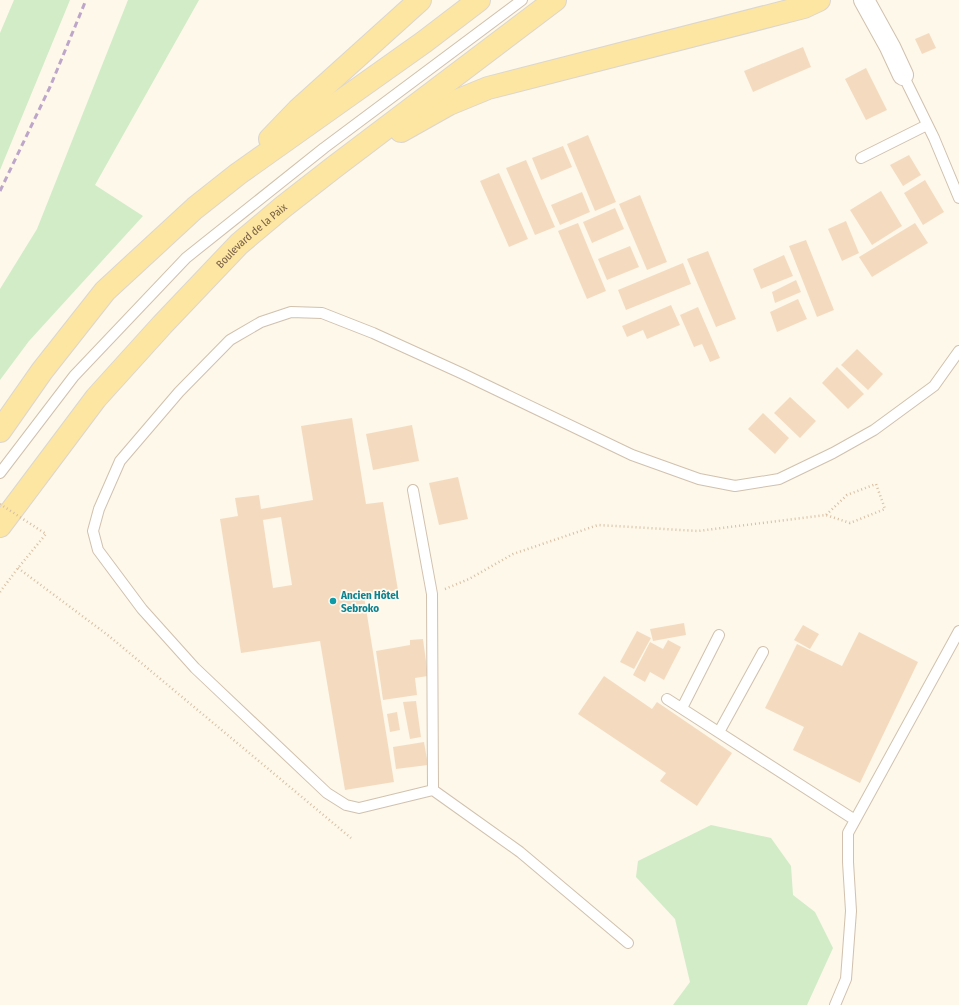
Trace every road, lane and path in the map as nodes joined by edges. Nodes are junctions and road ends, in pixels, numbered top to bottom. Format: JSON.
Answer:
{"nodes":[{"id":1,"x":420,"y":0,"type":"edge"},
{"id":2,"x":479,"y":0,"type":"edge"},
{"id":3,"x":522,"y":0,"type":"edge"},
{"id":4,"x":555,"y":0,"type":"edge"},
{"id":5,"x":820,"y":0,"type":"edge"},
{"id":6,"x":864,"y":0,"type":"edge"},
{"id":7,"x":903,"y":74,"type":"joint"},
{"id":8,"x":927,"y":125,"type":"junction"},
{"id":9,"x":861,"y":158,"type":"dead end"},
{"id":10,"x":333,"y":168,"type":"junction"},
{"id":11,"x":238,"y":174,"type":"junction"},
{"id":12,"x":959,"y":198,"type":"edge"},
{"id":13,"x":959,"y":352,"type":"edge"},
{"id":14,"x":0,"y":431,"type":"edge"},
{"id":15,"x":0,"y":473,"type":"edge"},
{"id":16,"x":413,"y":490,"type":"dead end"},
{"id":17,"x":0,"y":504,"type":"edge"},
{"id":18,"x":826,"y":515,"type":"junction"},
{"id":19,"x":0,"y":526,"type":"edge"},
{"id":20,"x":18,"y":568,"type":"junction"},
{"id":21,"x":0,"y":592,"type":"edge"},
{"id":22,"x":432,"y":594,"type":"junction"},
{"id":23,"x":959,"y":631,"type":"edge"},
{"id":24,"x":720,"y":635,"type":"dead end"},
{"id":25,"x":763,"y":652,"type":"dead end"},
{"id":26,"x":667,"y":698,"type":"dead end"},
{"id":27,"x":682,"y":708,"type":"junction"},
{"id":28,"x":719,"y":732,"type":"junction"},
{"id":29,"x":433,"y":790,"type":"junction"},
{"id":30,"x":855,"y":820,"type":"junction"},
{"id":31,"x":351,"y":838,"type":"dead end"},
{"id":32,"x":628,"y":943,"type":"dead end"},
{"id":33,"x":835,"y":1005,"type":"edge"}],
"edges":[{"from":1,"to":11,"type":"main road"},
{"from":2,"to":11,"type":"main road"},
{"from":3,"to":15,"type":"lane","name":"Boulevard de la Paix"},
{"from":4,"to":10,"type":"main road","name":"Boulevard de la Paix"},
{"from":5,"to":10,"type":"main road"},
{"from":6,"to":7,"type":"street"},
{"from":7,"to":8,"type":"lane"},
{"from":8,"to":9,"type":"lane"},
{"from":8,"to":12,"type":"lane"},
{"from":10,"to":19,"type":"main road","name":"Boulevard de la Paix"},
{"from":11,"to":14,"type":"main road"},
{"from":13,"to":29,"type":"lane"},
{"from":16,"to":22,"type":"lane"},
{"from":17,"to":20,"type":"path","bridge":true},
{"from":18,"to":18,"type":"path"},
{"from":18,"to":22,"type":"path"},
{"from":20,"to":21,"type":"path"},
{"from":20,"to":31,"type":"path"},
{"from":22,"to":29,"type":"lane"},
{"from":23,"to":30,"type":"lane"},
{"from":24,"to":27,"type":"lane"},
{"from":25,"to":28,"type":"lane"},
{"from":26,"to":27,"type":"lane"},
{"from":27,"to":28,"type":"lane"},
{"from":28,"to":30,"type":"lane"},
{"from":29,"to":32,"type":"lane"},
{"from":30,"to":33,"type":"lane"}]}
